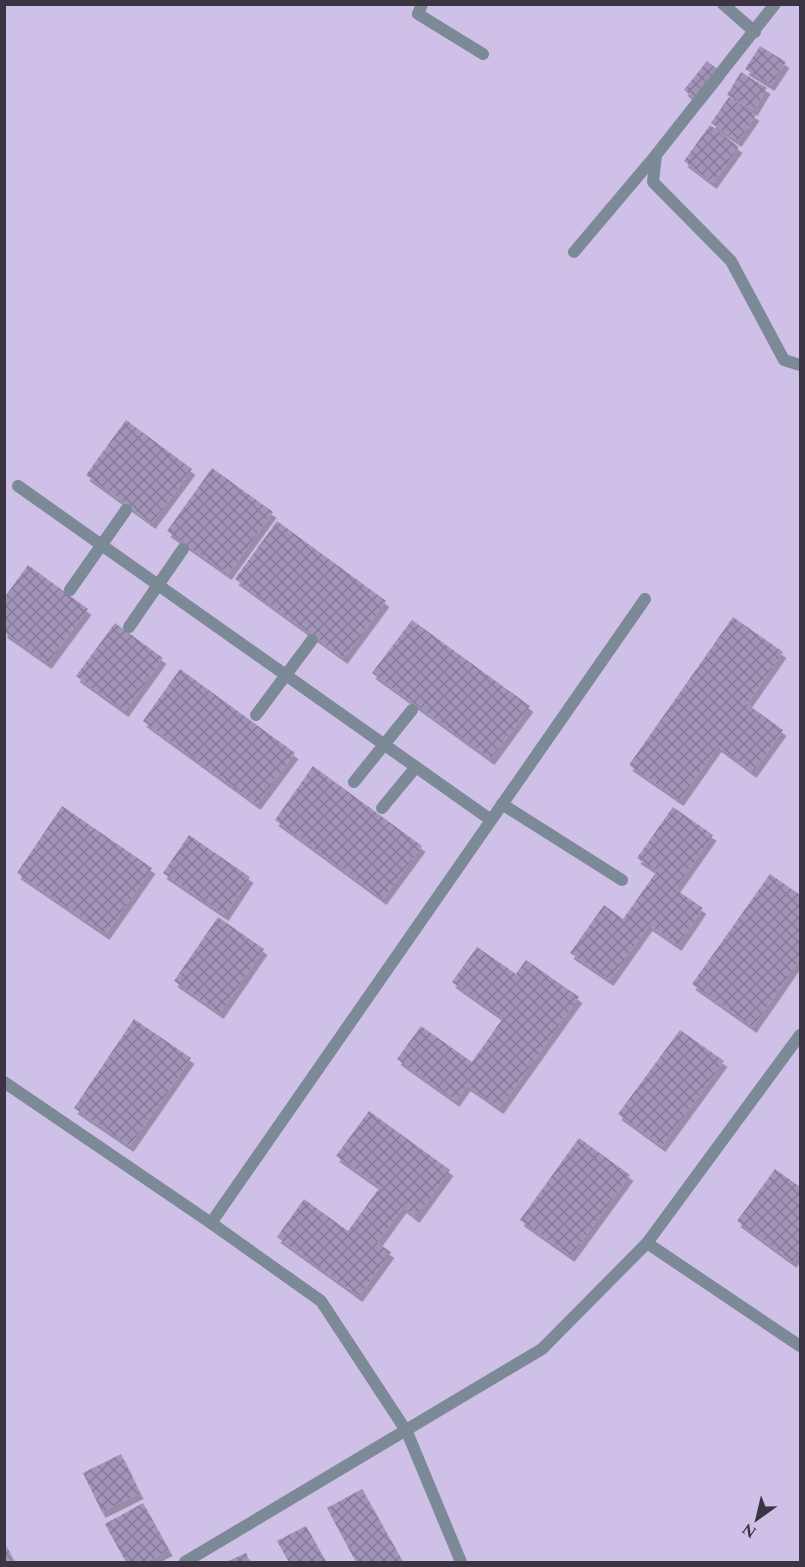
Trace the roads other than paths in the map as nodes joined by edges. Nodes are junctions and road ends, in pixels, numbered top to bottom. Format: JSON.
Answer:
{"nodes":[{"id":1,"x":422,"y":4,"type":"edge"},
{"id":2,"x":723,"y":4,"type":"edge"},
{"id":3,"x":775,"y":4,"type":"edge"},
{"id":4,"x":755,"y":32,"type":"junction"},
{"id":5,"x":483,"y":54,"type":"dead end"},
{"id":6,"x":656,"y":155,"type":"junction"},
{"id":7,"x":574,"y":252,"type":"dead end"},
{"id":8,"x":801,"y":365,"type":"edge"},
{"id":9,"x":18,"y":486,"type":"dead end"},
{"id":10,"x":126,"y":510,"type":"dead end"},
{"id":11,"x":101,"y":544,"type":"junction"},
{"id":12,"x":183,"y":549,"type":"dead end"},
{"id":13,"x":158,"y":584,"type":"junction"},
{"id":14,"x":70,"y":590,"type":"dead end"},
{"id":15,"x":645,"y":599,"type":"dead end"},
{"id":16,"x":129,"y":627,"type":"dead end"},
{"id":17,"x":312,"y":640,"type":"dead end"},
{"id":18,"x":286,"y":675,"type":"junction"},
{"id":19,"x":412,"y":710,"type":"dead end"},
{"id":20,"x":256,"y":715,"type":"dead end"},
{"id":21,"x":385,"y":745,"type":"junction"},
{"id":22,"x":416,"y":767,"type":"junction"},
{"id":23,"x":354,"y":782,"type":"dead end"},
{"id":24,"x":502,"y":804,"type":"junction"},
{"id":25,"x":382,"y":808,"type":"dead end"},
{"id":26,"x":491,"y":820,"type":"junction"},
{"id":27,"x":622,"y":880,"type":"dead end"},
{"id":28,"x":801,"y":1035,"type":"edge"},
{"id":29,"x":4,"y":1082,"type":"edge"},
{"id":30,"x":211,"y":1223,"type":"junction"},
{"id":31,"x":647,"y":1243,"type":"junction"},
{"id":32,"x":801,"y":1346,"type":"edge"},
{"id":33,"x":407,"y":1431,"type":"junction"},
{"id":34,"x":185,"y":1563,"type":"edge"},
{"id":35,"x":461,"y":1563,"type":"edge"}],
"edges":[{"from":1,"to":5,"type":"street"},
{"from":2,"to":4,"type":"street"},
{"from":3,"to":4,"type":"street"},
{"from":4,"to":6,"type":"street"},
{"from":6,"to":7,"type":"street"},
{"from":6,"to":8,"type":"street"},
{"from":9,"to":11,"type":"street"},
{"from":10,"to":11,"type":"street"},
{"from":11,"to":13,"type":"street"},
{"from":11,"to":14,"type":"street"},
{"from":12,"to":13,"type":"street"},
{"from":13,"to":16,"type":"street"},
{"from":13,"to":18,"type":"street"},
{"from":15,"to":24,"type":"street"},
{"from":17,"to":18,"type":"street"},
{"from":18,"to":20,"type":"street"},
{"from":18,"to":21,"type":"street"},
{"from":19,"to":21,"type":"street"},
{"from":21,"to":22,"type":"street"},
{"from":21,"to":23,"type":"street"},
{"from":22,"to":25,"type":"street"},
{"from":22,"to":26,"type":"street"},
{"from":24,"to":26,"type":"street"},
{"from":24,"to":27,"type":"street"},
{"from":26,"to":30,"type":"street"},
{"from":28,"to":31,"type":"street"},
{"from":29,"to":30,"type":"street"},
{"from":30,"to":33,"type":"street"},
{"from":31,"to":32,"type":"street"},
{"from":31,"to":33,"type":"street"},
{"from":33,"to":34,"type":"street"},
{"from":33,"to":35,"type":"street"}]}
